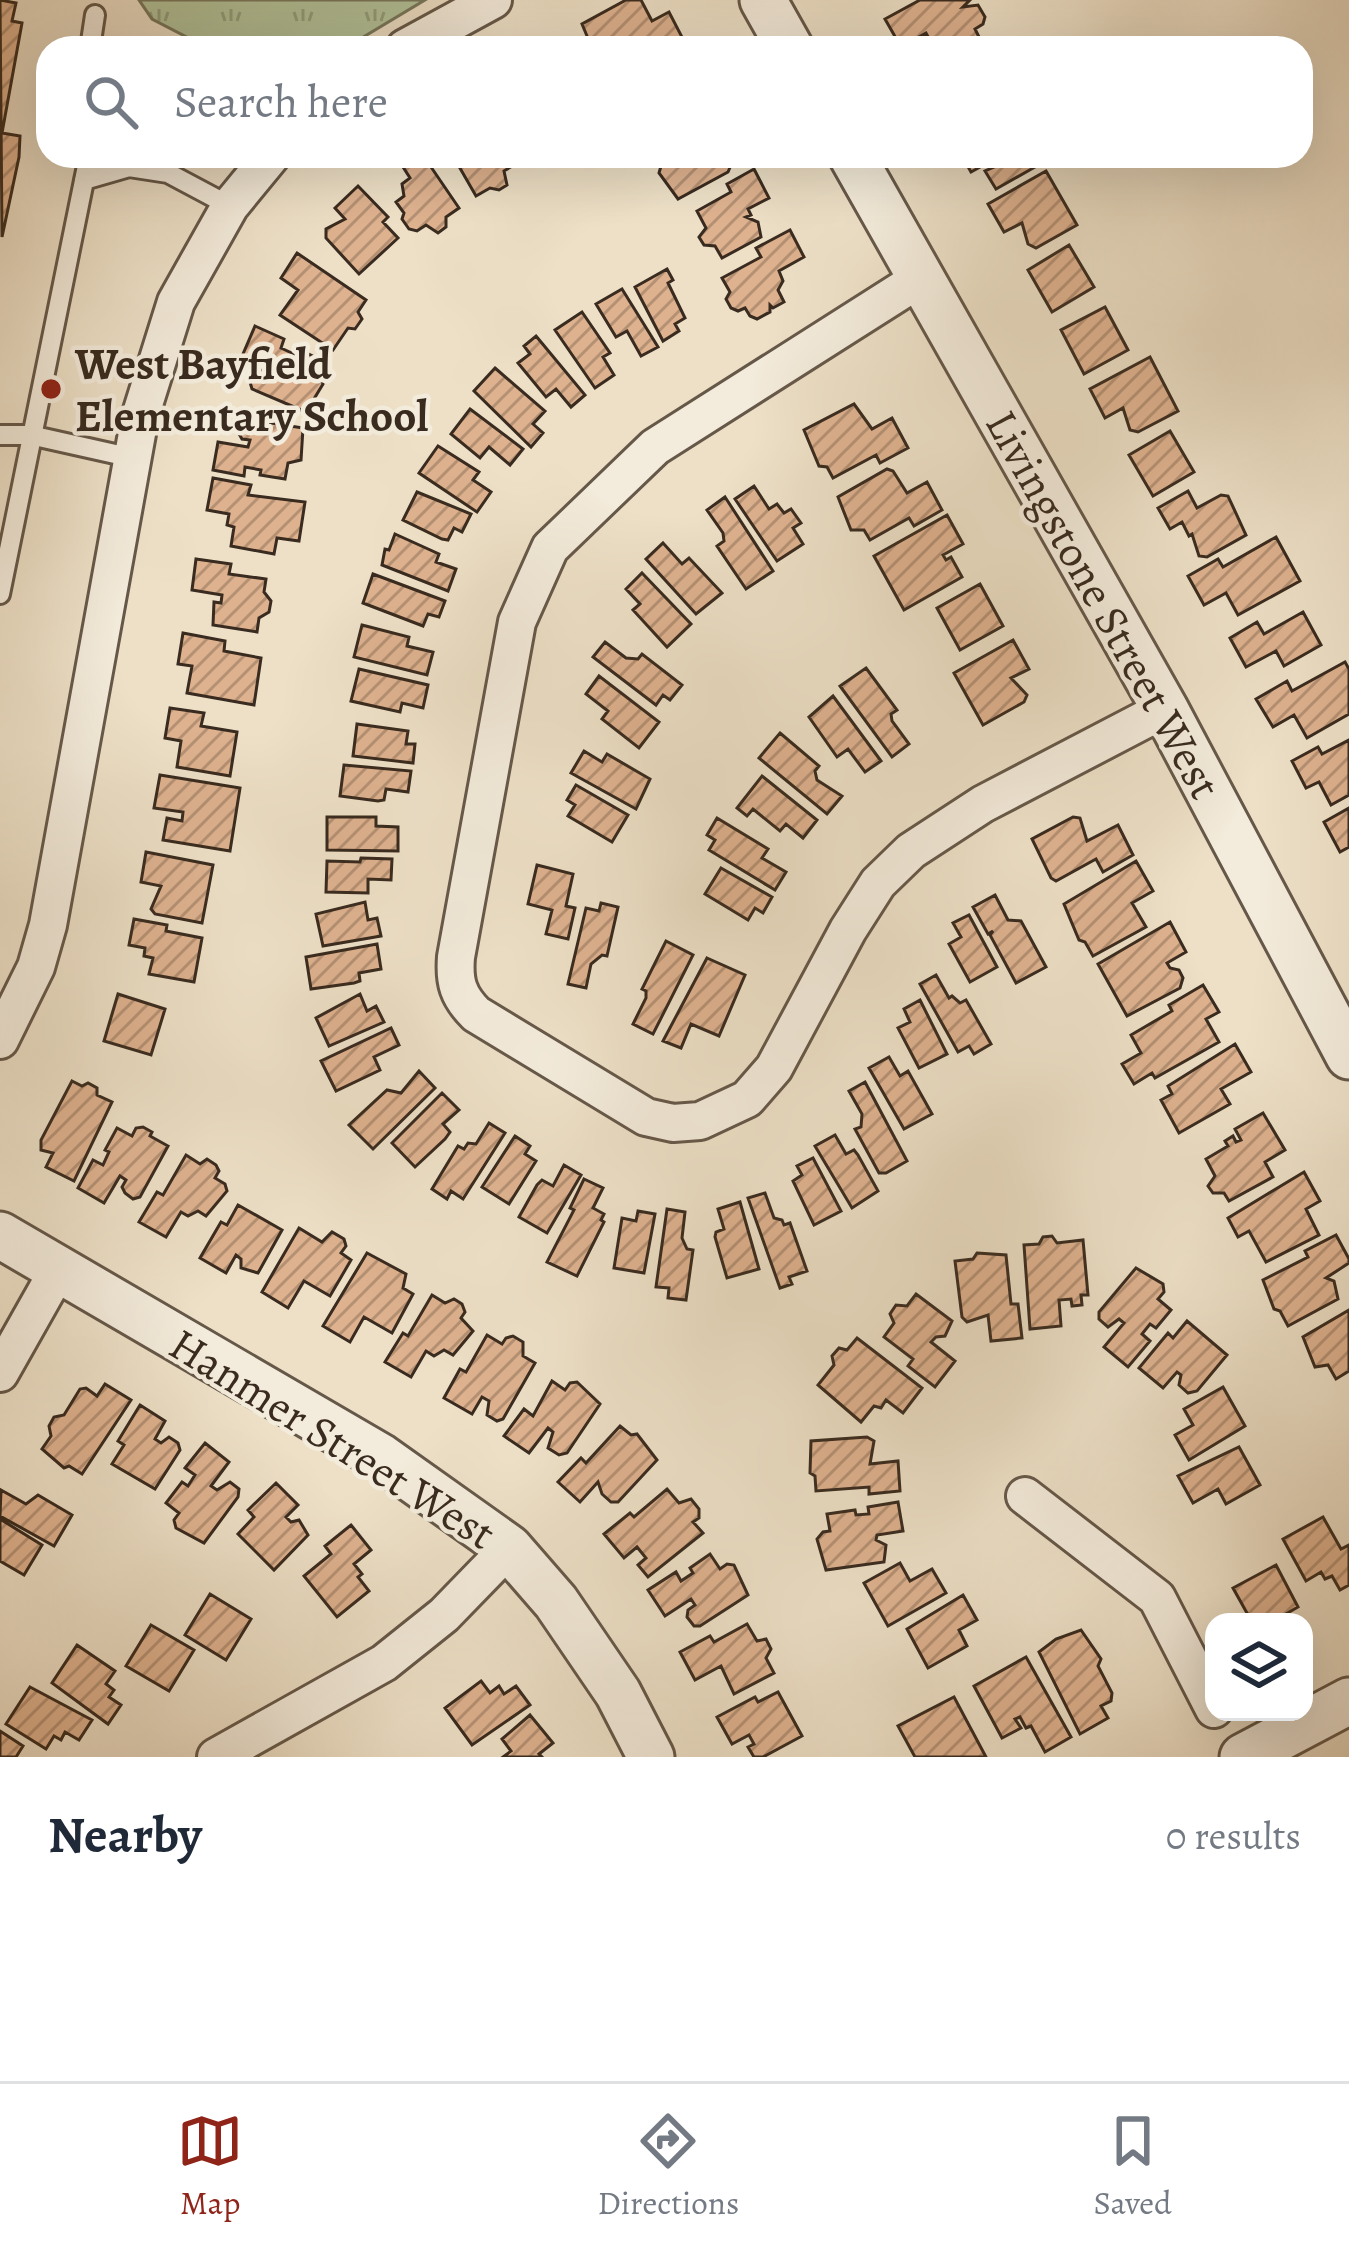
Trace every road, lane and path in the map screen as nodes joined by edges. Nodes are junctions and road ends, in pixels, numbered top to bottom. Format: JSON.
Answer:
{"nodes":[{"id":1,"x":493,"y":0,"type":"edge"},
{"id":2,"x":763,"y":0,"type":"edge"},
{"id":3,"x":95,"y":15,"type":"dead end"},
{"id":4,"x":92,"y":36,"type":"edge"},
{"id":5,"x":427,"y":36,"type":"edge"},
{"id":6,"x":783,"y":36,"type":"edge"},
{"id":7,"x":86,"y":168,"type":"edge"},
{"id":8,"x":126,"y":168,"type":"edge"},
{"id":9,"x":136,"y":168,"type":"edge"},
{"id":10,"x":261,"y":168,"type":"edge"},
{"id":11,"x":859,"y":168,"type":"edge"},
{"id":12,"x":84,"y":180,"type":"junction"},
{"id":13,"x":230,"y":206,"type":"junction"},
{"id":14,"x":921,"y":278,"type":"junction"},
{"id":15,"x":0,"y":434,"type":"edge"},
{"id":16,"x":30,"y":435,"type":"junction"},
{"id":17,"x":133,"y":458,"type":"junction"},
{"id":18,"x":0,"y":594,"type":"edge"},
{"id":19,"x":1165,"y":710,"type":"junction"},
{"id":20,"x":0,"y":1040,"type":"edge"},
{"id":21,"x":1349,"y":1056,"type":"edge"},
{"id":22,"x":0,"y":1235,"type":"edge"},
{"id":23,"x":57,"y":1271,"type":"junction"},
{"id":24,"x":0,"y":1372,"type":"edge"},
{"id":25,"x":1025,"y":1496,"type":"dead end"},
{"id":26,"x":509,"y":1548,"type":"junction"},
{"id":27,"x":1205,"y":1692,"type":"edge"},
{"id":28,"x":1349,"y":1701,"type":"edge"},
{"id":29,"x":1221,"y":1721,"type":"edge"},
{"id":30,"x":216,"y":1757,"type":"edge"},
{"id":31,"x":651,"y":1757,"type":"edge"},
{"id":32,"x":1241,"y":1757,"type":"edge"}],
"edges":[{"from":1,"to":5,"type":"street"},
{"from":2,"to":6,"type":"street"},
{"from":3,"to":4,"type":"lane"},
{"from":7,"to":12,"type":"lane"},
{"from":8,"to":12,"type":"lane"},
{"from":9,"to":13,"type":"lane"},
{"from":10,"to":13,"type":"street"},
{"from":11,"to":14,"type":"street","name":"Livingstone Street West"},
{"from":12,"to":16,"type":"lane"},
{"from":13,"to":17,"type":"street"},
{"from":14,"to":19,"type":"street","name":"Livingstone Street West"},
{"from":14,"to":19,"type":"street"},
{"from":15,"to":16,"type":"lane"},
{"from":16,"to":17,"type":"lane"},
{"from":16,"to":18,"type":"lane"},
{"from":17,"to":20,"type":"street"},
{"from":19,"to":21,"type":"street","name":"Livingstone Street West"},
{"from":22,"to":23,"type":"street","name":"Hanmer Street West"},
{"from":23,"to":24,"type":"street"},
{"from":23,"to":26,"type":"street","name":"Hanmer Street West"},
{"from":25,"to":27,"type":"street"},
{"from":26,"to":30,"type":"street"},
{"from":26,"to":31,"type":"street","name":"Hanmer Street West"},
{"from":28,"to":32,"type":"street"},
{"from":29,"to":32,"type":"street"}]}
